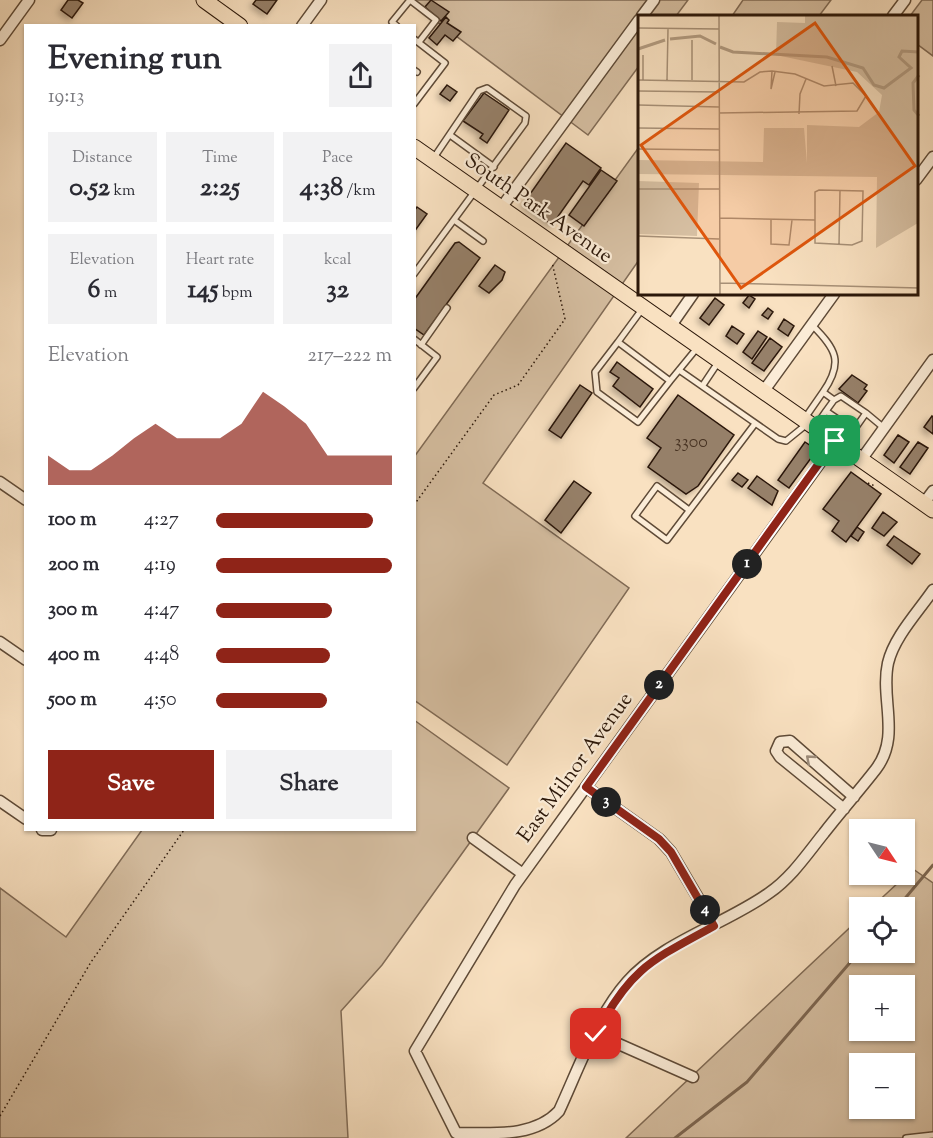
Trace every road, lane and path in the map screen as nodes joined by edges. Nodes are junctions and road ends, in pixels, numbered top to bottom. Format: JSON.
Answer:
{"nodes":[{"id":1,"x":29,"y":0,"type":"edge"},
{"id":2,"x":204,"y":0,"type":"edge"},
{"id":3,"x":321,"y":0,"type":"edge"},
{"id":4,"x":410,"y":0,"type":"edge"},
{"id":5,"x":654,"y":0,"type":"edge"},
{"id":6,"x":905,"y":0,"type":"edge"},
{"id":7,"x":643,"y":15,"type":"edge"},
{"id":8,"x":894,"y":15,"type":"edge"},
{"id":9,"x":638,"y":21,"type":"edge"},
{"id":10,"x":233,"y":23,"type":"edge"},
{"id":11,"x":303,"y":24,"type":"edge"},
{"id":12,"x":394,"y":24,"type":"edge"},
{"id":13,"x":0,"y":40,"type":"edge"},
{"id":14,"x":416,"y":40,"type":"edge"},
{"id":15,"x":416,"y":101,"type":"edge"},
{"id":16,"x":450,"y":135,"type":"junction"},
{"id":17,"x":416,"y":150,"type":"edge"},
{"id":18,"x":933,"y":157,"type":"edge"},
{"id":19,"x":432,"y":160,"type":"junction"},
{"id":20,"x":494,"y":167,"type":"junction"},
{"id":21,"x":918,"y":177,"type":"edge"},
{"id":22,"x":477,"y":191,"type":"junction"},
{"id":23,"x":501,"y":208,"type":"junction"},
{"id":24,"x":454,"y":220,"type":"junction"},
{"id":25,"x":483,"y":241,"type":"dead end"},
{"id":26,"x":552,"y":262,"type":"dead end"},
{"id":27,"x":416,"y":271,"type":"edge"},
{"id":28,"x":692,"y":296,"type":"edge"},
{"id":29,"x":833,"y":296,"type":"edge"},
{"id":30,"x":447,"y":308,"type":"dead end"},
{"id":31,"x":643,"y":308,"type":"junction"},
{"id":32,"x":812,"y":325,"type":"junction"},
{"id":33,"x":670,"y":327,"type":"junction"},
{"id":34,"x":416,"y":340,"type":"edge"},
{"id":35,"x":618,"y":342,"type":"junction"},
{"id":36,"x":422,"y":345,"type":"junction"},
{"id":37,"x":698,"y":346,"type":"junction"},
{"id":38,"x":933,"y":360,"type":"edge"},
{"id":39,"x":719,"y":361,"type":"junction"},
{"id":40,"x":679,"y":370,"type":"junction"},
{"id":41,"x":670,"y":381,"type":"junction"},
{"id":42,"x":416,"y":385,"type":"edge"},
{"id":43,"x":703,"y":385,"type":"junction"},
{"id":44,"x":763,"y":392,"type":"junction"},
{"id":45,"x":823,"y":392,"type":"junction"},
{"id":46,"x":834,"y":400,"type":"junction"},
{"id":47,"x":826,"y":411,"type":"junction"},
{"id":48,"x":866,"y":413,"type":"junction"},
{"id":49,"x":809,"y":423,"type":"junction"},
{"id":50,"x":754,"y":425,"type":"junction"},
{"id":51,"x":884,"y":428,"type":"junction"},
{"id":52,"x":854,"y":430,"type":"junction"},
{"id":53,"x":838,"y":444,"type":"junction"},
{"id":54,"x":861,"y":460,"type":"junction"},
{"id":55,"x":0,"y":482,"type":"edge"},
{"id":56,"x":868,"y":483,"type":"dead end"},
{"id":57,"x":876,"y":486,"type":"dead end"},
{"id":58,"x":24,"y":499,"type":"edge"},
{"id":59,"x":416,"y":502,"type":"edge"},
{"id":60,"x":930,"y":502,"type":"edge"},
{"id":61,"x":689,"y":510,"type":"junction"},
{"id":62,"x":933,"y":590,"type":"edge"},
{"id":63,"x":0,"y":642,"type":"edge"},
{"id":64,"x":24,"y":659,"type":"edge"},
{"id":65,"x":586,"y":787,"type":"junction"},
{"id":66,"x":854,"y":797,"type":"junction"},
{"id":67,"x":0,"y":801,"type":"edge"},
{"id":68,"x":844,"y":809,"type":"junction"},
{"id":69,"x":24,"y":818,"type":"edge"},
{"id":70,"x":183,"y":831,"type":"edge"},
{"id":71,"x":473,"y":838,"type":"dead end"},
{"id":72,"x":523,"y":874,"type":"junction"},
{"id":73,"x":714,"y":926,"type":"junction"},
{"id":74,"x":596,"y":1034,"type":"junction"},
{"id":75,"x":693,"y":1077,"type":"dead end"},
{"id":76,"x":0,"y":1116,"type":"edge"},
{"id":77,"x":933,"y":1135,"type":"edge"},
{"id":78,"x":455,"y":1136,"type":"edge"},
{"id":79,"x":906,"y":1138,"type":"edge"}],
"edges":[{"from":1,"to":13,"type":"street"},
{"from":2,"to":10,"type":"main road"},
{"from":3,"to":11,"type":"street"},
{"from":4,"to":12,"type":"lane"},
{"from":4,"to":14,"type":"lane"},
{"from":5,"to":7,"type":"street"},
{"from":6,"to":8,"type":"street"},
{"from":9,"to":23,"type":"street"},
{"from":14,"to":15,"type":"lane"},
{"from":16,"to":19,"type":"lane"},
{"from":16,"to":20,"type":"lane"},
{"from":16,"to":20,"type":"lane"},
{"from":17,"to":19,"type":"main road","name":"South Park Avenue"},
{"from":18,"to":21,"type":"street"},
{"from":19,"to":22,"type":"main road","name":"South Park Avenue"},
{"from":20,"to":22,"type":"lane"},
{"from":22,"to":23,"type":"main road","name":"South Park Avenue"},
{"from":22,"to":24,"type":"lane"},
{"from":23,"to":31,"type":"main road","name":"South Park Avenue"},
{"from":24,"to":25,"type":"lane"},
{"from":24,"to":27,"type":"lane"},
{"from":26,"to":59,"type":"path"},
{"from":28,"to":33,"type":"street"},
{"from":29,"to":32,"type":"street"},
{"from":30,"to":36,"type":"lane"},
{"from":31,"to":33,"type":"main road","name":"South Park Avenue"},
{"from":31,"to":35,"type":"lane"},
{"from":32,"to":44,"type":"street"},
{"from":32,"to":45,"type":"lane"},
{"from":33,"to":37,"type":"main road","name":"South Park Avenue"},
{"from":34,"to":36,"type":"lane"},
{"from":35,"to":41,"type":"lane"},
{"from":35,"to":41,"type":"lane"},
{"from":36,"to":42,"type":"lane"},
{"from":37,"to":39,"type":"main road","name":"South Park Avenue"},
{"from":37,"to":40,"type":"lane"},
{"from":38,"to":51,"type":"street"},
{"from":39,"to":43,"type":"lane"},
{"from":39,"to":44,"type":"main road","name":"South Park Avenue"},
{"from":40,"to":41,"type":"lane"},
{"from":40,"to":43,"type":"lane"},
{"from":43,"to":50,"type":"lane"},
{"from":44,"to":49,"type":"main road","name":"South Park Avenue"},
{"from":45,"to":46,"type":"lane"},
{"from":45,"to":49,"type":"lane"},
{"from":46,"to":47,"type":"lane"},
{"from":46,"to":48,"type":"lane"},
{"from":47,"to":49,"type":"lane"},
{"from":47,"to":52,"type":"lane"},
{"from":48,"to":51,"type":"lane"},
{"from":48,"to":52,"type":"lane"},
{"from":49,"to":50,"type":"lane"},
{"from":49,"to":53,"type":"main road","name":"South Park Avenue"},
{"from":50,"to":61,"type":"lane"},
{"from":51,"to":54,"type":"street"},
{"from":52,"to":53,"type":"lane"},
{"from":53,"to":54,"type":"main road","name":"South Park Avenue"},
{"from":53,"to":65,"type":"street","name":"East Milnor Avenue"},
{"from":54,"to":60,"type":"main road","name":"South Park Avenue"},
{"from":55,"to":58,"type":"street"},
{"from":56,"to":57,"type":"path"},
{"from":61,"to":61,"type":"lane"},
{"from":62,"to":66,"type":"street"},
{"from":63,"to":64,"type":"street"},
{"from":65,"to":72,"type":"street","name":"East Milnor Avenue"},
{"from":65,"to":73,"type":"street"},
{"from":66,"to":68,"type":"street"},
{"from":66,"to":68,"type":"street","one_way":true},
{"from":67,"to":69,"type":"street"},
{"from":68,"to":73,"type":"street"},
{"from":70,"to":76,"type":"path"},
{"from":71,"to":72,"type":"street"},
{"from":72,"to":78,"type":"street","name":"East Milnor Avenue"},
{"from":73,"to":74,"type":"street"},
{"from":74,"to":75,"type":"street"},
{"from":74,"to":78,"type":"street"},
{"from":77,"to":79,"type":"lane"}]}
